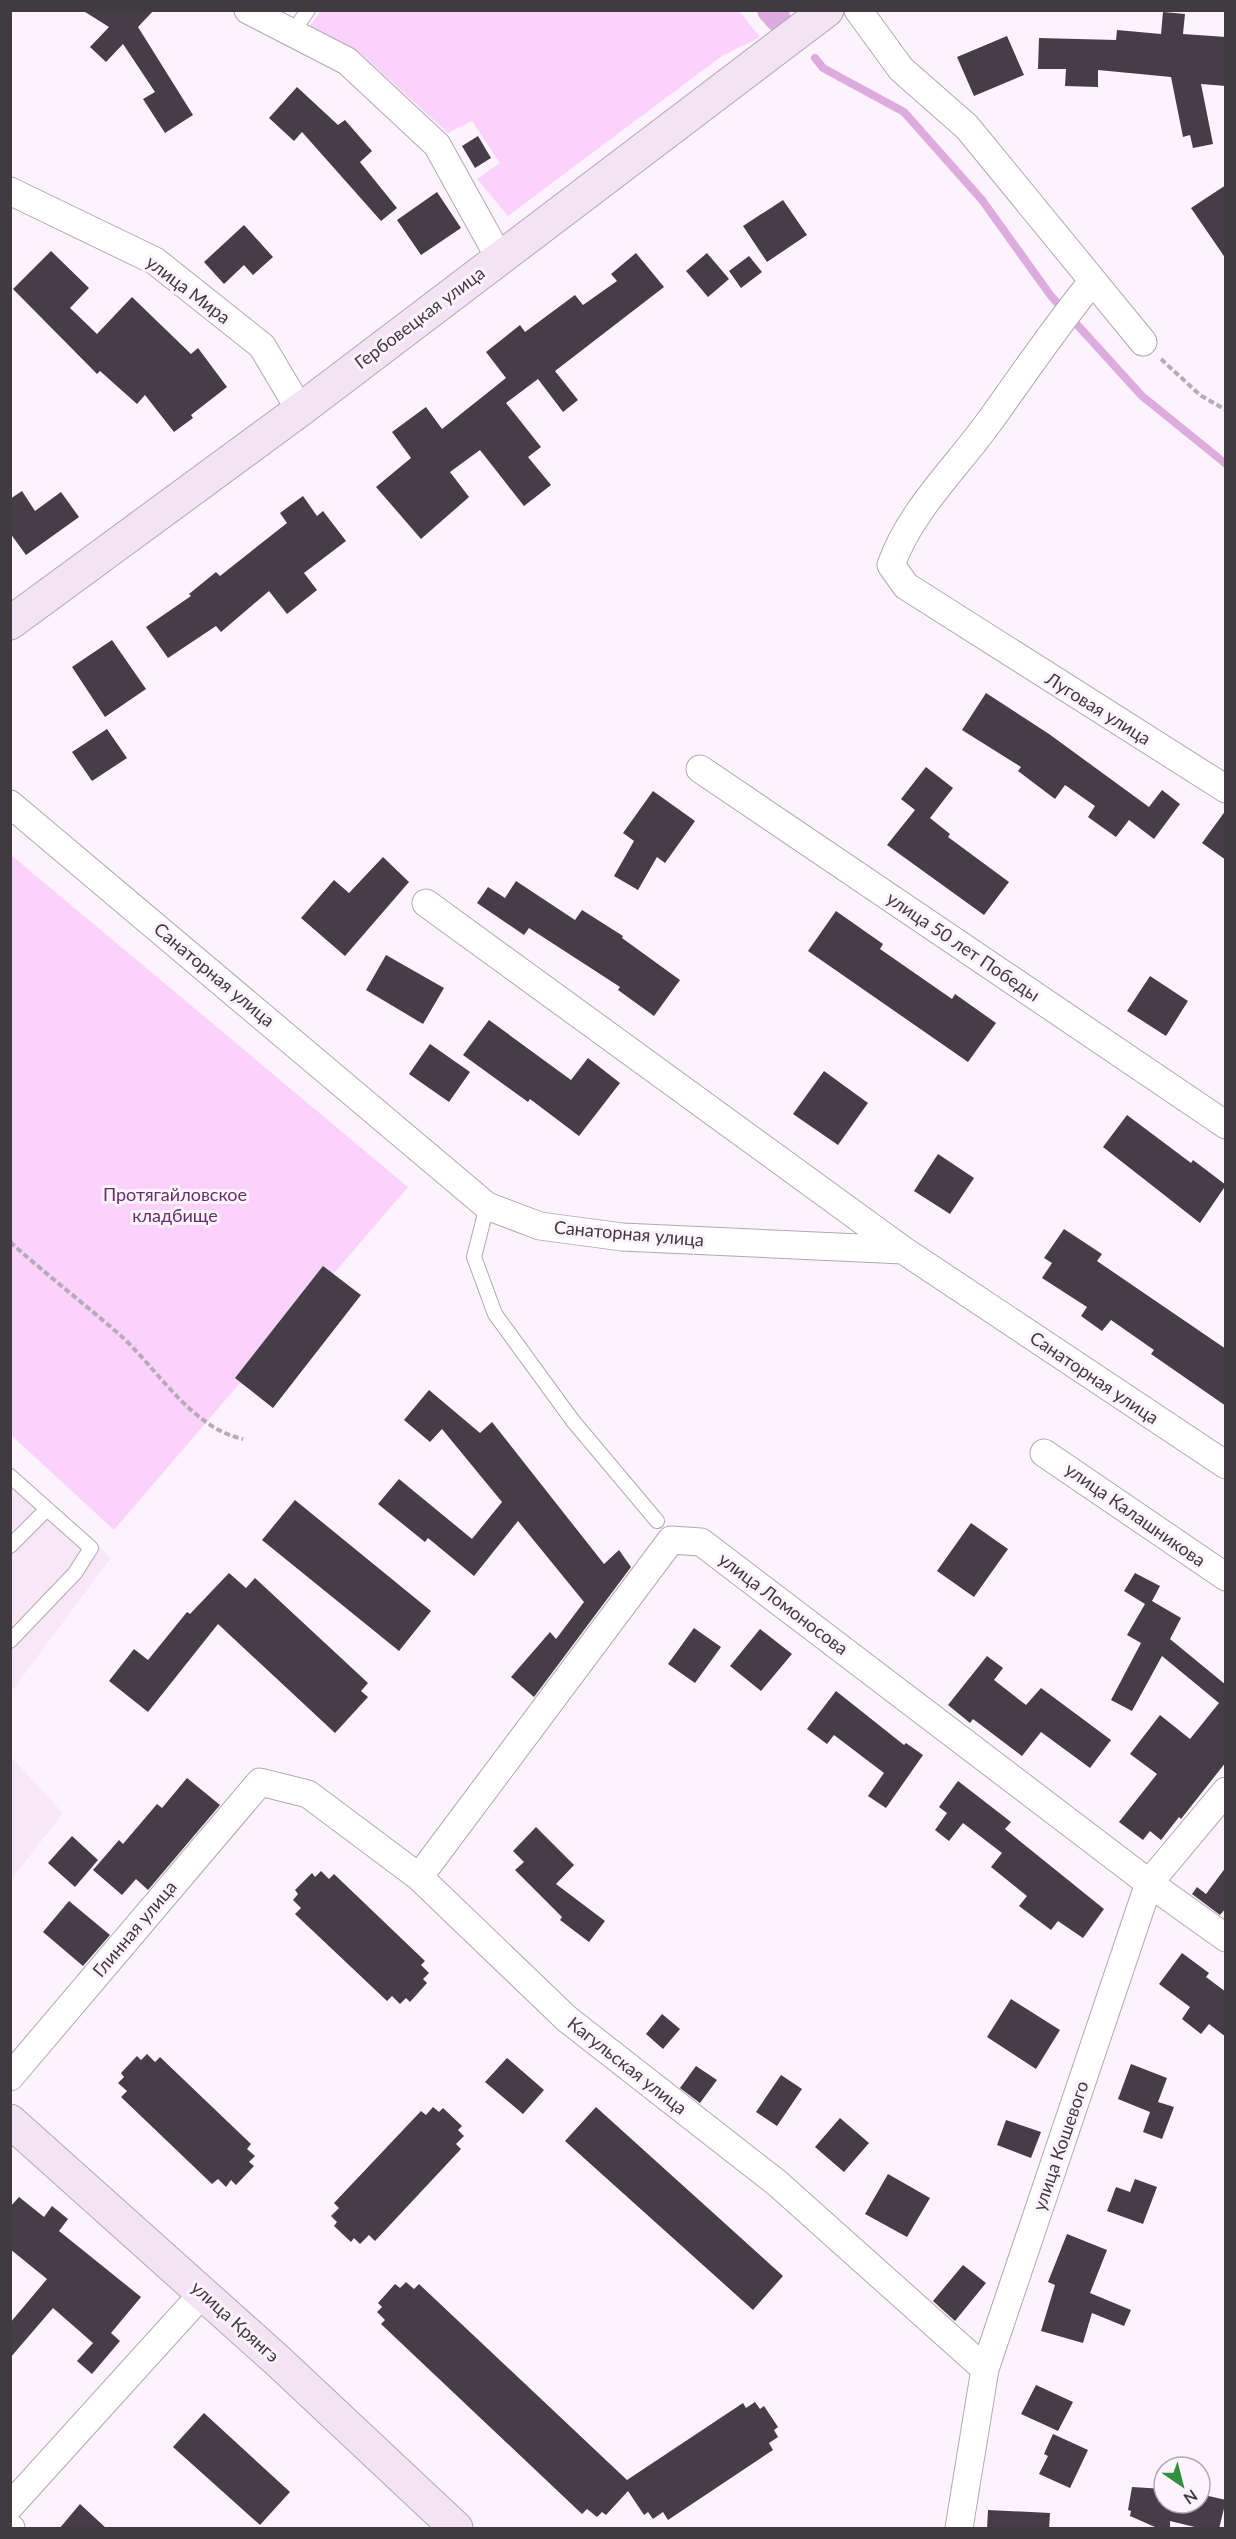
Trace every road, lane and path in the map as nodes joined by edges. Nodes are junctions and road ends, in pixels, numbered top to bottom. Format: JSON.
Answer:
{"nodes":[{"id":1,"x":248,"y":10,"type":"edge"},
{"id":2,"x":308,"y":10,"type":"edge"},
{"id":3,"x":827,"y":10,"type":"edge"},
{"id":4,"x":858,"y":10,"type":"edge"},
{"id":5,"x":292,"y":33,"type":"junction"},
{"id":6,"x":10,"y":191,"type":"edge"},
{"id":7,"x":499,"y":257,"type":"junction"},
{"id":8,"x":1092,"y":282,"type":"junction"},
{"id":9,"x":1143,"y":342,"type":"joint"},
{"id":10,"x":300,"y":410,"type":"junction"},
{"id":11,"x":1226,"y":410,"type":"edge"},
{"id":12,"x":13,"y":615,"type":"edge"},
{"id":13,"x":700,"y":769,"type":"dead end"},
{"id":14,"x":1226,"y":789,"type":"edge"},
{"id":15,"x":10,"y":804,"type":"edge"},
{"id":16,"x":426,"y":903,"type":"dead end"},
{"id":17,"x":1226,"y":1125,"type":"edge"},
{"id":18,"x":487,"y":1206,"type":"junction"},
{"id":19,"x":10,"y":1242,"type":"edge"},
{"id":20,"x":903,"y":1250,"type":"junction"},
{"id":21,"x":243,"y":1439,"type":"dead end"},
{"id":22,"x":1044,"y":1453,"type":"dead end"},
{"id":23,"x":1226,"y":1465,"type":"edge"},
{"id":24,"x":10,"y":1476,"type":"edge"},
{"id":25,"x":47,"y":1509,"type":"junction"},
{"id":26,"x":657,"y":1521,"type":"dead end"},
{"id":27,"x":10,"y":1546,"type":"edge"},
{"id":28,"x":1226,"y":1577,"type":"edge"},
{"id":29,"x":10,"y":1641,"type":"edge"},
{"id":30,"x":260,"y":1782,"type":"joint"},
{"id":31,"x":1226,"y":1791,"type":"edge"},
{"id":32,"x":419,"y":1877,"type":"junction"},
{"id":33,"x":1149,"y":1883,"type":"junction"},
{"id":34,"x":1226,"y":1938,"type":"edge"},
{"id":35,"x":10,"y":2077,"type":"edge"},
{"id":36,"x":10,"y":2121,"type":"edge"},
{"id":37,"x":203,"y":2293,"type":"junction"},
{"id":38,"x":985,"y":2369,"type":"junction"},
{"id":39,"x":10,"y":2506,"type":"edge"},
{"id":40,"x":456,"y":2529,"type":"edge"},
{"id":41,"x":959,"y":2529,"type":"edge"}],
"edges":[{"from":1,"to":5,"type":"street"},
{"from":2,"to":5,"type":"lane"},
{"from":3,"to":7,"type":"street","name":"Гербовецкая улица"},
{"from":4,"to":8,"type":"street"},
{"from":5,"to":7,"type":"street"},
{"from":6,"to":10,"type":"street","name":"улица Мира"},
{"from":7,"to":10,"type":"street","name":"Гербовецкая улица"},
{"from":8,"to":9,"type":"street"},
{"from":8,"to":14,"type":"street","name":"Луговая улица"},
{"from":9,"to":11,"type":"path"},
{"from":10,"to":12,"type":"street","name":"Гербовецкая улица"},
{"from":13,"to":17,"type":"street","name":"улица 50 лет Победы"},
{"from":15,"to":18,"type":"street","name":"Санаторная улица"},
{"from":16,"to":20,"type":"street"},
{"from":18,"to":20,"type":"street","name":"Санаторная улица"},
{"from":18,"to":26,"type":"lane"},
{"from":19,"to":21,"type":"path"},
{"from":20,"to":23,"type":"street","name":"Санаторная улица"},
{"from":22,"to":28,"type":"street","name":"улица Калашникова"},
{"from":24,"to":25,"type":"lane"},
{"from":25,"to":27,"type":"lane"},
{"from":25,"to":29,"type":"lane"},
{"from":30,"to":32,"type":"street","name":"Кагульская улица"},
{"from":30,"to":35,"type":"street","name":"Глинная улица"},
{"from":31,"to":33,"type":"street","name":"улица Кошевого"},
{"from":32,"to":33,"type":"street","name":"улица Ломоносова"},
{"from":32,"to":38,"type":"street","name":"Кагульская улица"},
{"from":33,"to":34,"type":"street","name":"улица Ломоносова"},
{"from":33,"to":38,"type":"street","name":"улица Кошевого"},
{"from":36,"to":37,"type":"street","name":"улица Крянгэ"},
{"from":37,"to":39,"type":"street"},
{"from":37,"to":40,"type":"street","name":"улица Крянгэ"},
{"from":38,"to":41,"type":"street","name":"улица Кошевого"}]}
